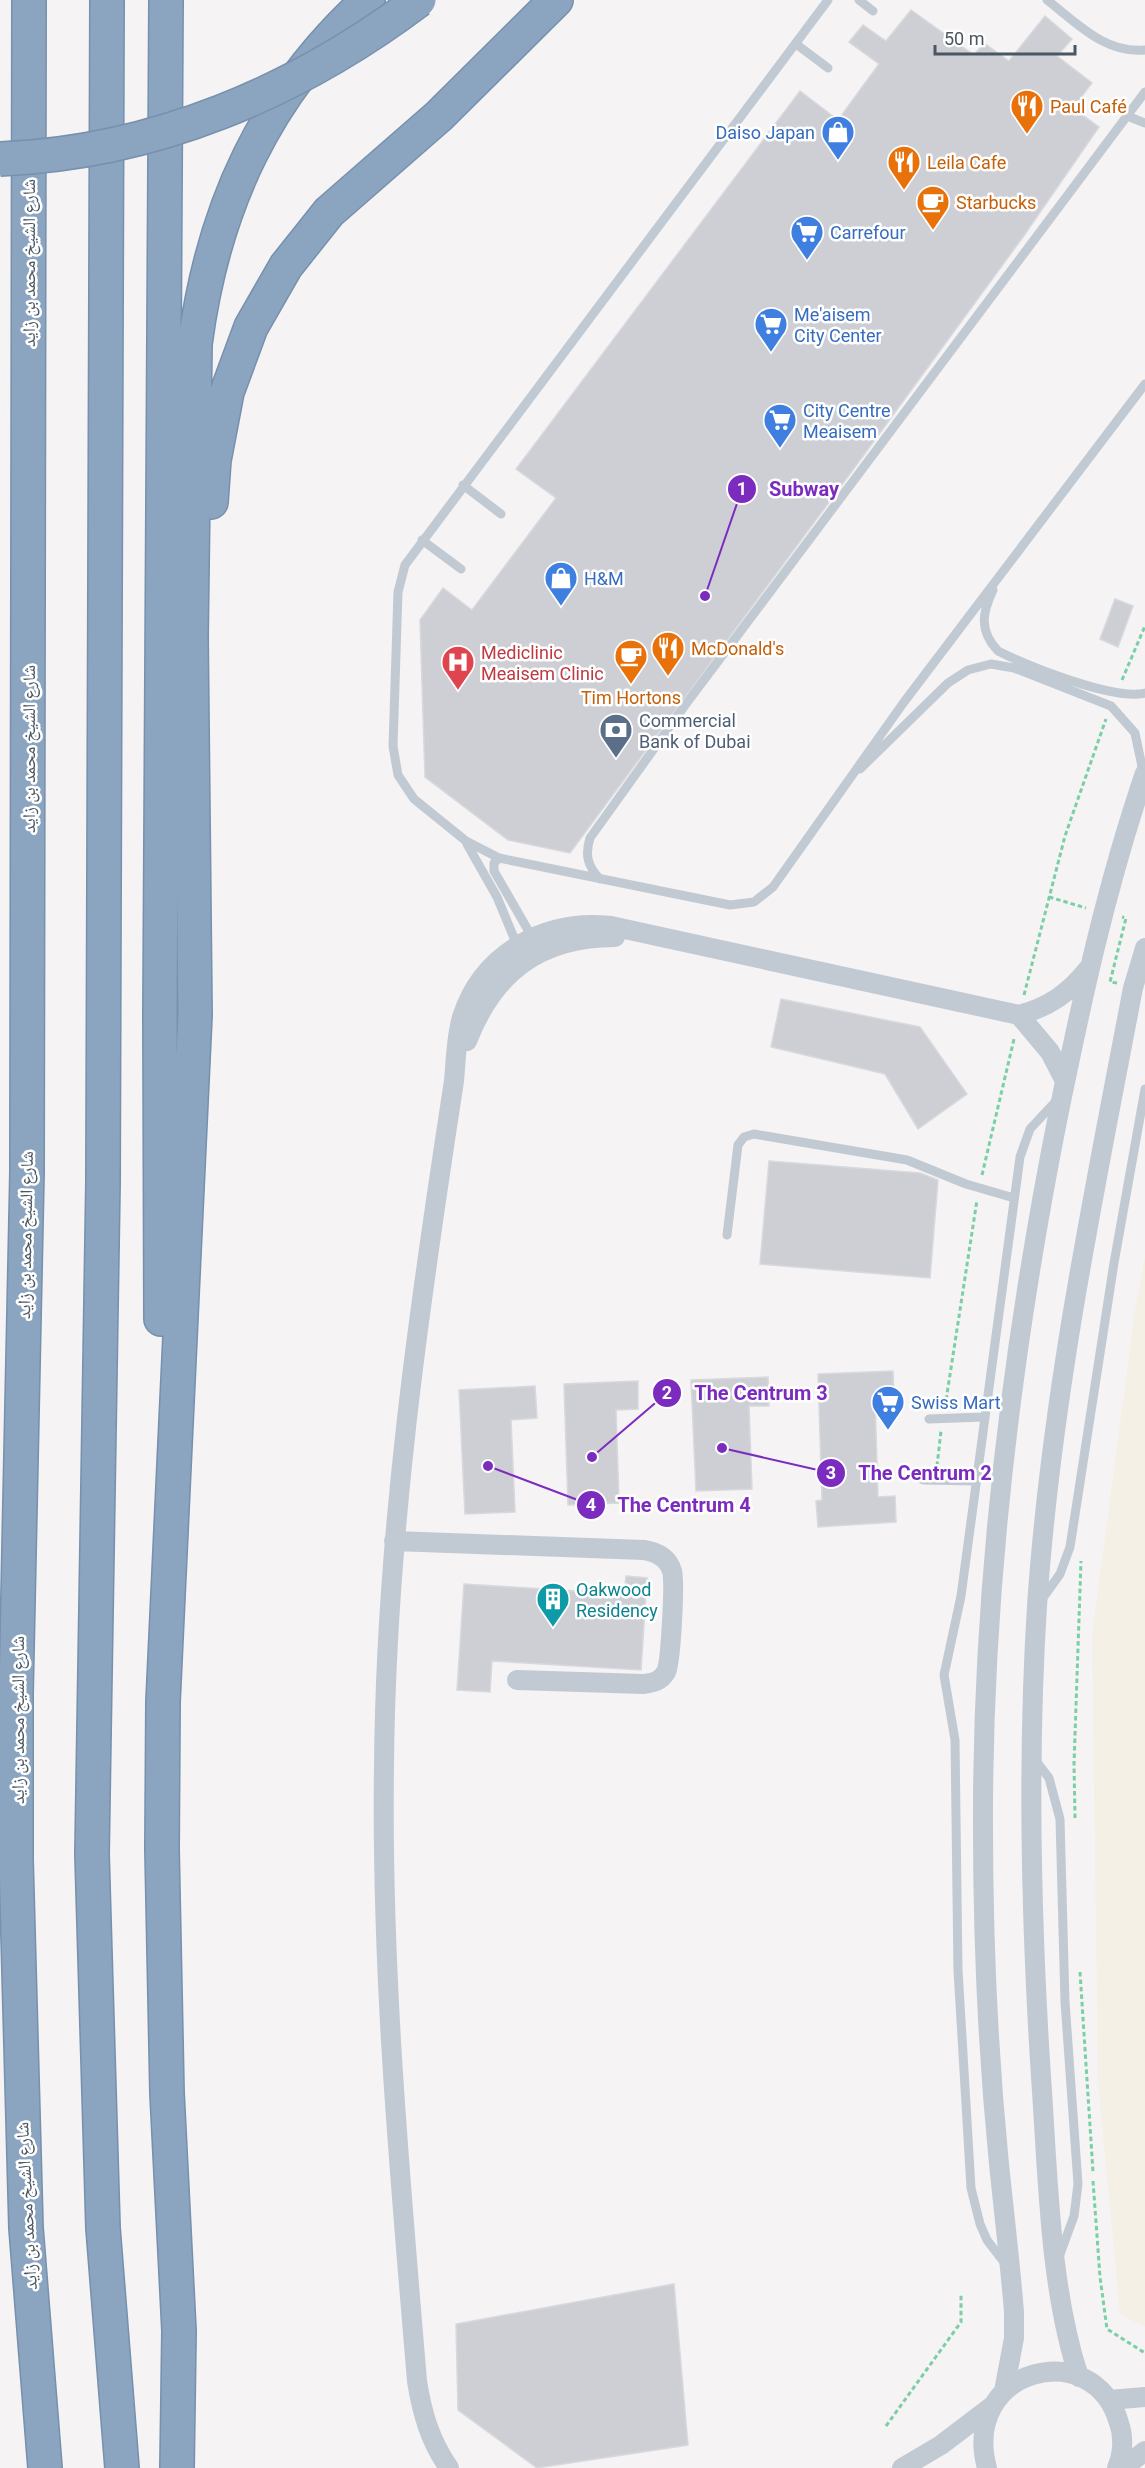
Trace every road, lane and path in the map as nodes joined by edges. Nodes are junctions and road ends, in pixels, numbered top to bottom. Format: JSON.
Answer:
{"nodes":[{"id":1,"x":29,"y":0,"type":"edge"},
{"id":2,"x":107,"y":0,"type":"edge"},
{"id":3,"x":166,"y":0,"type":"edge"},
{"id":4,"x":368,"y":0,"type":"edge"},
{"id":5,"x":419,"y":0,"type":"edge"},
{"id":6,"x":556,"y":0,"type":"edge"},
{"id":7,"x":828,"y":0,"type":"edge"},
{"id":8,"x":859,"y":0,"type":"edge"},
{"id":9,"x":1047,"y":0,"type":"edge"},
{"id":10,"x":873,"y":12,"type":"dead end"},
{"id":11,"x":796,"y":44,"type":"junction"},
{"id":12,"x":1145,"y":50,"type":"edge"},
{"id":13,"x":828,"y":68,"type":"dead end"},
{"id":14,"x":1145,"y":92,"type":"edge"},
{"id":15,"x":1127,"y":116,"type":"junction"},
{"id":16,"x":1145,"y":123,"type":"edge"},
{"id":17,"x":0,"y":159,"type":"edge"},
{"id":18,"x":1145,"y":384,"type":"edge"},
{"id":19,"x":463,"y":485,"type":"junction"},
{"id":20,"x":501,"y":514,"type":"dead end"},
{"id":21,"x":422,"y":540,"type":"junction"},
{"id":22,"x":461,"y":569,"type":"dead end"},
{"id":23,"x":999,"y":575,"type":"junction"},
{"id":24,"x":191,"y":637,"type":"junction"},
{"id":25,"x":1145,"y":693,"type":"edge"},
{"id":26,"x":1144,"y":775,"type":"edge"},
{"id":27,"x":852,"y":777,"type":"junction"},
{"id":28,"x":466,"y":841,"type":"junction"},
{"id":29,"x":499,"y":858,"type":"junction"},
{"id":30,"x":602,"y":880,"type":"junction"},
{"id":31,"x":654,"y":937,"type":"junction"},
{"id":32,"x":524,"y":941,"type":"junction"},
{"id":33,"x":1145,"y":948,"type":"edge"},
{"id":34,"x":1088,"y":969,"type":"junction"},
{"id":35,"x":1019,"y":1015,"type":"junction"},
{"id":36,"x":454,"y":1081,"type":"junction"},
{"id":37,"x":1064,"y":1088,"type":"junction"},
{"id":38,"x":1145,"y":1089,"type":"edge"},
{"id":39,"x":1014,"y":1198,"type":"junction"},
{"id":40,"x":727,"y":1235,"type":"dead end"},
{"id":41,"x":984,"y":1417,"type":"junction"},
{"id":42,"x":929,"y":1419,"type":"dead end"},
{"id":43,"x":923,"y":1480,"type":"dead end"},
{"id":44,"x":976,"y":1481,"type":"junction"},
{"id":45,"x":173,"y":1531,"type":"junction"},
{"id":46,"x":394,"y":1541,"type":"junction"},
{"id":47,"x":1082,"y":1553,"type":"dead end"},
{"id":48,"x":1037,"y":1606,"type":"junction"},
{"id":49,"x":517,"y":1680,"type":"dead end"},
{"id":50,"x":1032,"y":1756,"type":"junction"},
{"id":51,"x":1075,"y":1823,"type":"dead end"},
{"id":52,"x":1079,"y":1962,"type":"dead end"},
{"id":53,"x":1056,"y":2262,"type":"junction"},
{"id":54,"x":1010,"y":2270,"type":"junction"},
{"id":55,"x":961,"y":2293,"type":"dead end"},
{"id":56,"x":179,"y":2331,"type":"junction"},
{"id":57,"x":1145,"y":2354,"type":"edge"},
{"id":58,"x":1079,"y":2377,"type":"junction"},
{"id":59,"x":1004,"y":2391,"type":"junction"},
{"id":60,"x":1145,"y":2397,"type":"edge"},
{"id":61,"x":1109,"y":2400,"type":"junction"},
{"id":62,"x":991,"y":2407,"type":"junction"},
{"id":63,"x":886,"y":2426,"type":"dead end"},
{"id":64,"x":1145,"y":2451,"type":"edge"},
{"id":65,"x":45,"y":2468,"type":"edge"},
{"id":66,"x":122,"y":2468,"type":"edge"},
{"id":67,"x":177,"y":2468,"type":"edge"},
{"id":68,"x":200,"y":2468,"type":"edge"},
{"id":69,"x":449,"y":2468,"type":"edge"},
{"id":70,"x":902,"y":2468,"type":"edge"},
{"id":71,"x":987,"y":2468,"type":"edge"},
{"id":72,"x":1117,"y":2468,"type":"edge"},
{"id":73,"x":1123,"y":2468,"type":"edge"}],
"edges":[{"from":1,"to":65,"type":"highway","name":"شارع الشيخ محمد بن زايد"},
{"from":2,"to":66,"type":"highway"},
{"from":3,"to":45,"type":"highway"},
{"from":4,"to":24,"type":"highway"},
{"from":5,"to":17,"type":"highway","bridge":true},
{"from":6,"to":24,"type":"highway"},
{"from":7,"to":11,"type":"lane"},
{"from":8,"to":10,"type":"lane"},
{"from":9,"to":12,"type":"lane"},
{"from":11,"to":13,"type":"lane"},
{"from":11,"to":19,"type":"lane"},
{"from":14,"to":15,"type":"lane"},
{"from":15,"to":16,"type":"lane"},
{"from":15,"to":30,"type":"lane"},
{"from":18,"to":23,"type":"lane"},
{"from":19,"to":20,"type":"lane"},
{"from":19,"to":21,"type":"lane"},
{"from":21,"to":22,"type":"lane"},
{"from":21,"to":28,"type":"lane"},
{"from":23,"to":25,"type":"lane"},
{"from":23,"to":27,"type":"lane"},
{"from":24,"to":45,"type":"highway"},
{"from":26,"to":27,"type":"lane"},
{"from":26,"to":34,"type":"street"},
{"from":27,"to":30,"type":"lane"},
{"from":28,"to":29,"type":"lane"},
{"from":28,"to":32,"type":"lane"},
{"from":29,"to":30,"type":"lane"},
{"from":29,"to":32,"type":"lane"},
{"from":31,"to":32,"type":"street"},
{"from":31,"to":35,"type":"street"},
{"from":31,"to":36,"type":"street"},
{"from":32,"to":36,"type":"street"},
{"from":33,"to":48,"type":"street"},
{"from":34,"to":35,"type":"street"},
{"from":34,"to":37,"type":"street"},
{"from":35,"to":37,"type":"street"},
{"from":36,"to":46,"type":"street"},
{"from":37,"to":39,"type":"lane"},
{"from":37,"to":54,"type":"street"},
{"from":38,"to":48,"type":"lane"},
{"from":39,"to":40,"type":"lane"},
{"from":39,"to":41,"type":"lane"},
{"from":41,"to":42,"type":"lane"},
{"from":41,"to":44,"type":"lane"},
{"from":43,"to":44,"type":"lane"},
{"from":44,"to":54,"type":"lane"},
{"from":45,"to":56,"type":"highway"},
{"from":46,"to":49,"type":"street"},
{"from":46,"to":69,"type":"street"},
{"from":47,"to":51,"type":"path"},
{"from":48,"to":50,"type":"street"},
{"from":50,"to":53,"type":"street"},
{"from":50,"to":53,"type":"lane"},
{"from":52,"to":57,"type":"path"},
{"from":53,"to":58,"type":"street"},
{"from":54,"to":59,"type":"street"},
{"from":55,"to":63,"type":"path"},
{"from":56,"to":67,"type":"highway"},
{"from":56,"to":68,"type":"highway"},
{"from":58,"to":59,"type":"street"},
{"from":58,"to":61,"type":"street"},
{"from":59,"to":62,"type":"street"},
{"from":60,"to":61,"type":"street"},
{"from":61,"to":72,"type":"street"},
{"from":62,"to":70,"type":"street"},
{"from":62,"to":71,"type":"street"},
{"from":64,"to":73,"type":"street"}]}
